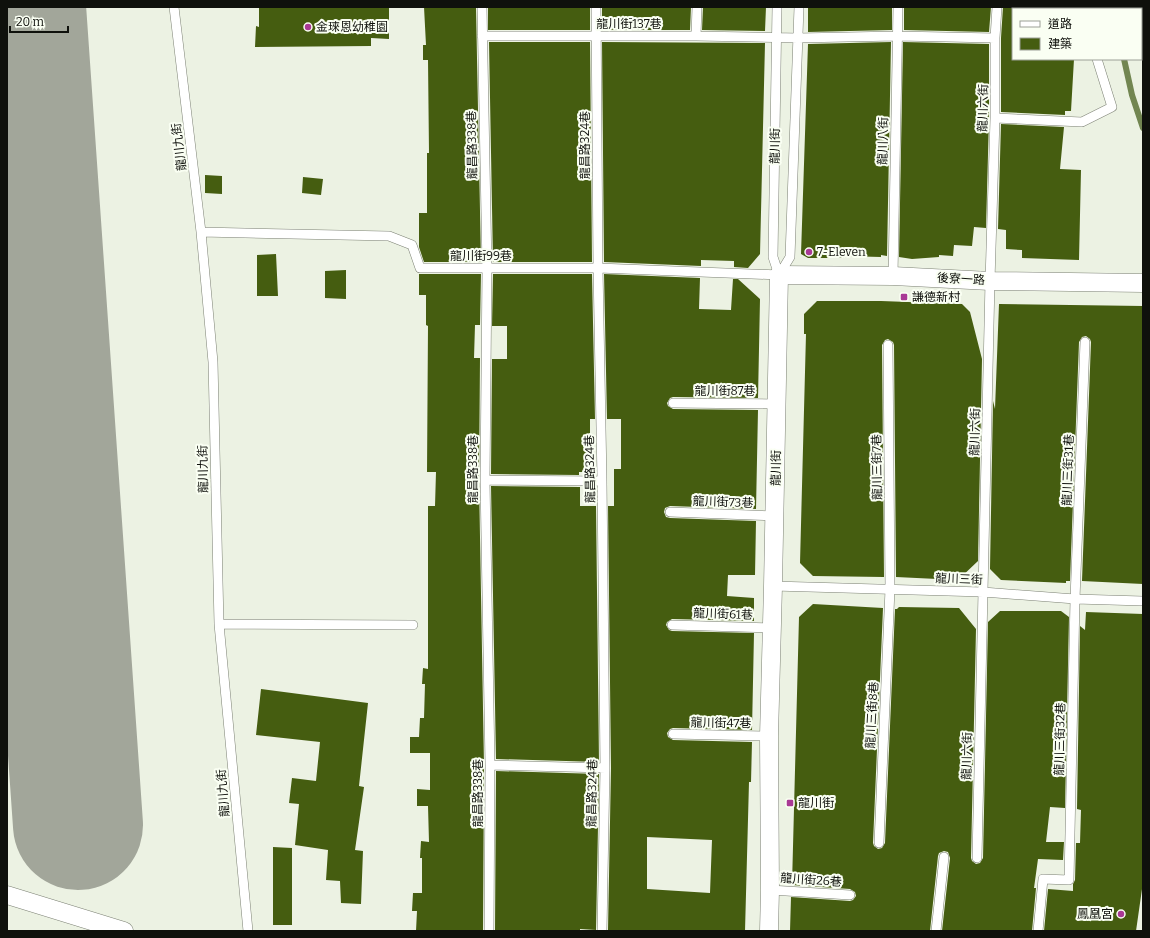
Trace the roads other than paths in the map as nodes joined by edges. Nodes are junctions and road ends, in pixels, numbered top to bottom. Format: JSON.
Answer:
{"nodes":[{"id":1,"x":174,"y":7,"type":"edge"},
{"id":2,"x":482,"y":7,"type":"edge"},
{"id":3,"x":596,"y":7,"type":"edge"},
{"id":4,"x":697,"y":7,"type":"edge"},
{"id":5,"x":777,"y":7,"type":"edge"},
{"id":6,"x":799,"y":7,"type":"edge"},
{"id":7,"x":898,"y":7,"type":"edge"},
{"id":8,"x":997,"y":7,"type":"edge"},
{"id":9,"x":482,"y":36,"type":"junction"},
{"id":10,"x":596,"y":36,"type":"junction"},
{"id":11,"x":696,"y":36,"type":"junction"},
{"id":12,"x":897,"y":36,"type":"junction"},
{"id":13,"x":777,"y":37,"type":"junction"},
{"id":14,"x":798,"y":38,"type":"junction"},
{"id":15,"x":995,"y":38,"type":"junction"},
{"id":16,"x":1097,"y":60,"type":"edge"},
{"id":17,"x":995,"y":118,"type":"junction"},
{"id":18,"x":201,"y":232,"type":"junction"},
{"id":19,"x":487,"y":268,"type":"junction"},
{"id":20,"x":598,"y":268,"type":"junction"},
{"id":21,"x":779,"y":275,"type":"junction"},
{"id":22,"x":893,"y":276,"type":"junction"},
{"id":23,"x":990,"y":281,"type":"junction"},
{"id":24,"x":1143,"y":283,"type":"edge"},
{"id":25,"x":1085,"y":342,"type":"dead end"},
{"id":26,"x":888,"y":345,"type":"dead end"},
{"id":27,"x":673,"y":403,"type":"dead end"},
{"id":28,"x":777,"y":404,"type":"junction"},
{"id":29,"x":485,"y":480,"type":"junction"},
{"id":30,"x":602,"y":481,"type":"junction"},
{"id":31,"x":670,"y":512,"type":"dead end"},
{"id":32,"x":775,"y":516,"type":"junction"},
{"id":33,"x":774,"y":586,"type":"junction"},
{"id":34,"x":890,"y":589,"type":"junction"},
{"id":35,"x":984,"y":592,"type":"junction"},
{"id":36,"x":1075,"y":599,"type":"junction"},
{"id":37,"x":1143,"y":601,"type":"edge"},
{"id":38,"x":219,"y":624,"type":"junction"},
{"id":39,"x":672,"y":624,"type":"dead end"},
{"id":40,"x":413,"y":625,"type":"dead end"},
{"id":41,"x":772,"y":628,"type":"junction"},
{"id":42,"x":673,"y":734,"type":"dead end"},
{"id":43,"x":769,"y":736,"type":"junction"},
{"id":44,"x":490,"y":765,"type":"junction"},
{"id":45,"x":605,"y":768,"type":"junction"},
{"id":46,"x":878,"y":843,"type":"dead end"},
{"id":47,"x":944,"y":857,"type":"dead end"},
{"id":48,"x":977,"y":858,"type":"dead end"},
{"id":49,"x":770,"y":890,"type":"junction"},
{"id":50,"x":7,"y":895,"type":"edge"},
{"id":51,"x":850,"y":895,"type":"dead end"},
{"id":52,"x":124,"y":931,"type":"edge"},
{"id":53,"x":248,"y":931,"type":"edge"},
{"id":54,"x":489,"y":931,"type":"edge"},
{"id":55,"x":602,"y":931,"type":"edge"},
{"id":56,"x":769,"y":931,"type":"edge"},
{"id":57,"x":936,"y":931,"type":"edge"},
{"id":58,"x":1038,"y":931,"type":"edge"}],
"edges":[{"from":1,"to":18,"type":"lane","name":"龍川九街"},
{"from":2,"to":9,"type":"lane","name":"龍昌路338巷"},
{"from":3,"to":10,"type":"lane","name":"龍昌路324巷"},
{"from":4,"to":11,"type":"lane"},
{"from":5,"to":13,"type":"lane","name":"龍川街"},
{"from":6,"to":14,"type":"lane"},
{"from":7,"to":12,"type":"lane","name":"龍川八街"},
{"from":8,"to":15,"type":"lane","name":"龍川六街"},
{"from":9,"to":10,"type":"lane","name":"龍川街137巷"},
{"from":9,"to":19,"type":"lane","name":"龍昌路338巷"},
{"from":10,"to":11,"type":"lane","name":"龍川街137巷"},
{"from":10,"to":20,"type":"lane","name":"龍昌路324巷"},
{"from":11,"to":13,"type":"lane","name":"龍川街137巷"},
{"from":12,"to":14,"type":"lane","name":"龍川街137巷"},
{"from":12,"to":15,"type":"lane","name":"龍川街137巷"},
{"from":12,"to":22,"type":"lane","name":"龍川八街"},
{"from":13,"to":14,"type":"lane","name":"龍川街137巷"},
{"from":13,"to":21,"type":"lane","name":"龍川街"},
{"from":14,"to":21,"type":"lane"},
{"from":15,"to":17,"type":"lane","name":"龍川六街"},
{"from":16,"to":17,"type":"lane"},
{"from":17,"to":23,"type":"lane","name":"龍川六街"},
{"from":18,"to":19,"type":"lane","name":"龍川街99巷"},
{"from":18,"to":38,"type":"lane","name":"龍川九街"},
{"from":19,"to":20,"type":"lane","name":"龍川街99巷"},
{"from":19,"to":29,"type":"lane","name":"龍昌路338巷"},
{"from":20,"to":21,"type":"lane","name":"龍川街99巷"},
{"from":20,"to":30,"type":"lane","name":"龍昌路324巷"},
{"from":21,"to":22,"type":"street","name":"後寮一路"},
{"from":21,"to":28,"type":"street","name":"龍川街"},
{"from":22,"to":23,"type":"street","name":"後寮一路"},
{"from":23,"to":24,"type":"street","name":"後寮一路"},
{"from":23,"to":35,"type":"lane","name":"龍川六街"},
{"from":25,"to":36,"type":"lane","name":"龍川三街31巷"},
{"from":26,"to":34,"type":"lane","name":"龍川三街7巷"},
{"from":27,"to":28,"type":"lane","name":"龍川街87巷"},
{"from":28,"to":32,"type":"street","name":"龍川街"},
{"from":29,"to":30,"type":"lane"},
{"from":29,"to":44,"type":"lane","name":"龍昌路338巷"},
{"from":30,"to":45,"type":"lane","name":"龍昌路324巷"},
{"from":31,"to":32,"type":"lane","name":"龍川街73巷"},
{"from":32,"to":33,"type":"street","name":"龍川街"},
{"from":33,"to":34,"type":"lane","name":"龍川三街"},
{"from":33,"to":41,"type":"street","name":"龍川街"},
{"from":34,"to":35,"type":"lane","name":"龍川三街"},
{"from":34,"to":46,"type":"lane","name":"龍川三街8巷"},
{"from":35,"to":36,"type":"lane","name":"龍川三街"},
{"from":35,"to":48,"type":"lane","name":"龍川六街"},
{"from":36,"to":37,"type":"lane","name":"龍川三街"},
{"from":36,"to":58,"type":"lane","name":"龍川三街32巷"},
{"from":38,"to":40,"type":"lane"},
{"from":38,"to":53,"type":"lane","name":"龍川九街"},
{"from":39,"to":41,"type":"lane","name":"龍川街61巷"},
{"from":41,"to":43,"type":"street","name":"龍川街"},
{"from":42,"to":43,"type":"lane","name":"龍川街47巷"},
{"from":43,"to":49,"type":"street","name":"龍川街"},
{"from":44,"to":45,"type":"lane"},
{"from":44,"to":54,"type":"lane","name":"龍昌路338巷"},
{"from":45,"to":55,"type":"lane","name":"龍昌路324巷"},
{"from":47,"to":57,"type":"lane"},
{"from":49,"to":51,"type":"lane","name":"龍川街26巷"},
{"from":49,"to":56,"type":"street","name":"龍川街"},
{"from":50,"to":52,"type":"street"}]}
